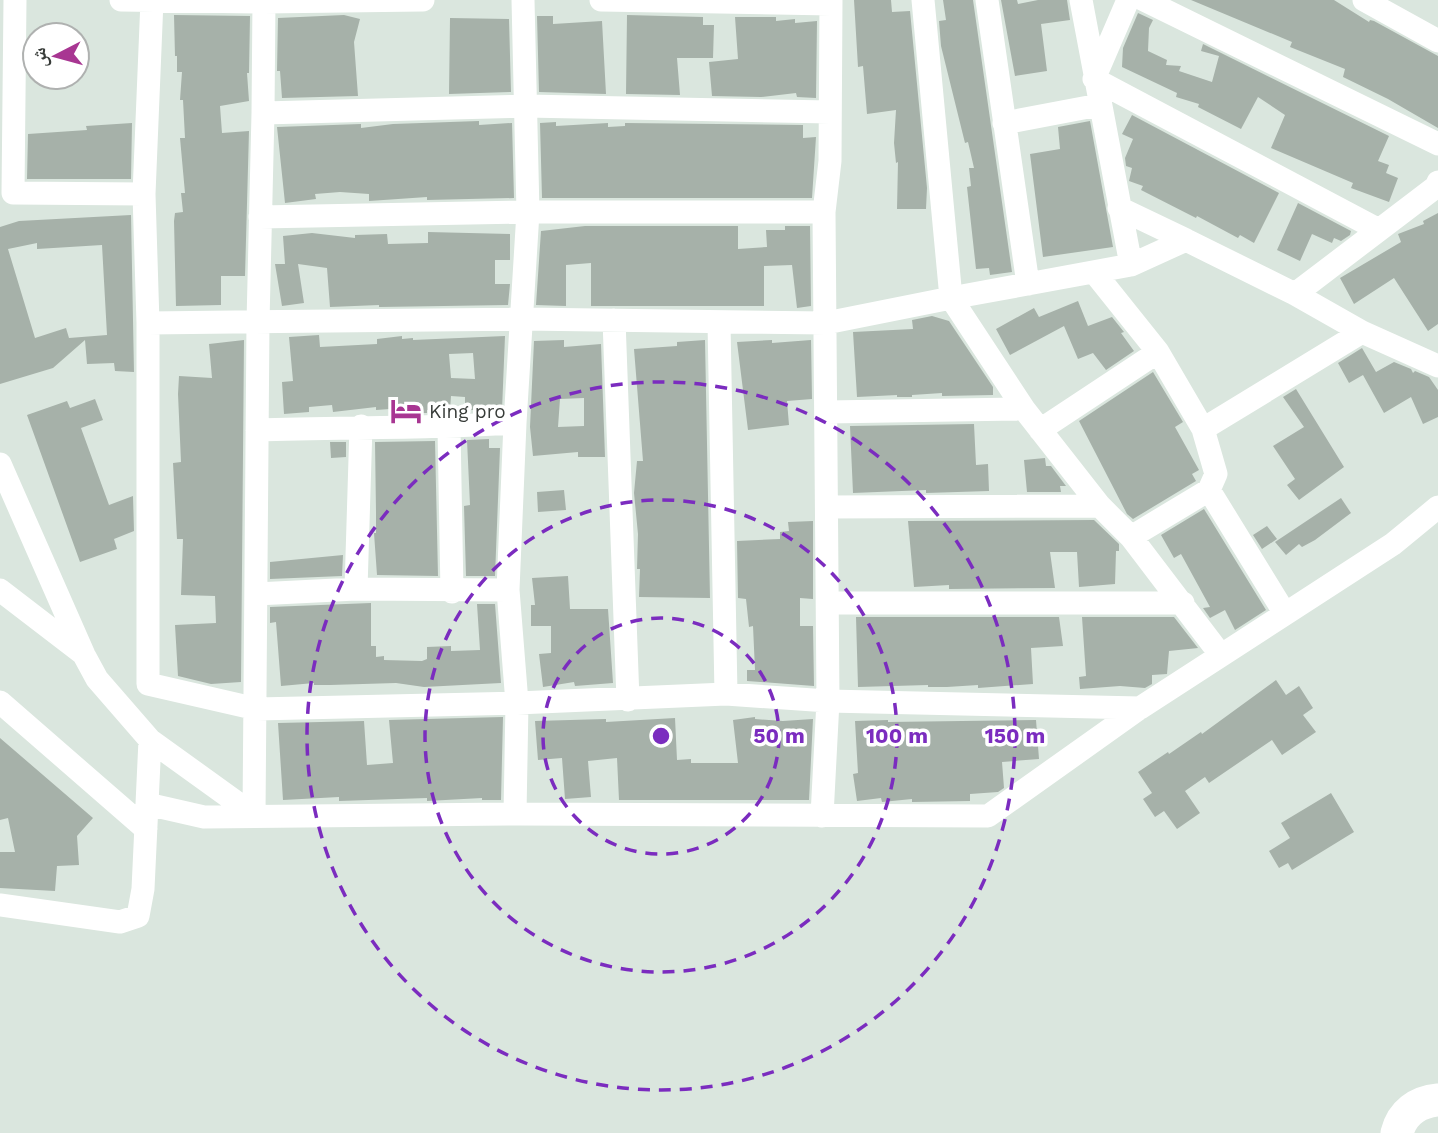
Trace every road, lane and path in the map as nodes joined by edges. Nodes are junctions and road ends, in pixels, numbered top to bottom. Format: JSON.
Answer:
{"nodes":[{"id":1,"x":15,"y":0,"type":"edge"},
{"id":2,"x":121,"y":0,"type":"edge"},
{"id":3,"x":152,"y":0,"type":"edge"},
{"id":4,"x":423,"y":0,"type":"edge"},
{"id":5,"x":523,"y":0,"type":"edge"},
{"id":6,"x":601,"y":0,"type":"edge"},
{"id":7,"x":923,"y":0,"type":"edge"},
{"id":8,"x":987,"y":0,"type":"edge"},
{"id":9,"x":1081,"y":0,"type":"edge"},
{"id":10,"x":1128,"y":0,"type":"edge"},
{"id":11,"x":1144,"y":0,"type":"edge"},
{"id":12,"x":1364,"y":0,"type":"edge"},
{"id":13,"x":264,"y":1,"type":"edge"},
{"id":14,"x":831,"y":2,"type":"edge"},
{"id":15,"x":1438,"y":41,"type":"edge"},
{"id":16,"x":1094,"y":79,"type":"junction"},
{"id":17,"x":1099,"y":105,"type":"junction"},
{"id":18,"x":526,"y":106,"type":"junction"},
{"id":19,"x":830,"y":112,"type":"junction"},
{"id":20,"x":263,"y":113,"type":"junction"},
{"id":21,"x":1004,"y":123,"type":"junction"},
{"id":22,"x":1438,"y":144,"type":"edge"},
{"id":23,"x":1438,"y":185,"type":"edge"},
{"id":24,"x":144,"y":194,"type":"junction"},
{"id":25,"x":1119,"y":208,"type":"junction"},
{"id":26,"x":528,"y":212,"type":"junction"},
{"id":27,"x":824,"y":212,"type":"junction"},
{"id":28,"x":260,"y":217,"type":"junction"},
{"id":29,"x":1377,"y":229,"type":"junction"},
{"id":30,"x":1186,"y":240,"type":"junction"},
{"id":31,"x":1130,"y":265,"type":"junction"},
{"id":32,"x":1094,"y":271,"type":"junction"},
{"id":33,"x":1028,"y":284,"type":"junction"},
{"id":34,"x":1295,"y":294,"type":"junction"},
{"id":35,"x":951,"y":298,"type":"junction"},
{"id":36,"x":523,"y":319,"type":"junction"},
{"id":37,"x":614,"y":320,"type":"junction"},
{"id":38,"x":258,"y":322,"type":"junction"},
{"id":39,"x":148,"y":323,"type":"junction"},
{"id":40,"x":719,"y":323,"type":"junction"},
{"id":41,"x":826,"y":323,"type":"junction"},
{"id":42,"x":1362,"y":332,"type":"junction"},
{"id":43,"x":1158,"y":352,"type":"junction"},
{"id":44,"x":1437,"y":365,"type":"edge"},
{"id":45,"x":1024,"y":409,"type":"junction"},
{"id":46,"x":827,"y":412,"type":"junction"},
{"id":47,"x":515,"y":424,"type":"junction"},
{"id":48,"x":361,"y":426,"type":"junction"},
{"id":49,"x":449,"y":428,"type":"junction"},
{"id":50,"x":1203,"y":429,"type":"junction"},
{"id":51,"x":257,"y":430,"type":"junction"},
{"id":52,"x":1040,"y":430,"type":"junction"},
{"id":53,"x":0,"y":464,"type":"edge"},
{"id":54,"x":1209,"y":490,"type":"junction"},
{"id":55,"x":1100,"y":506,"type":"junction"},
{"id":56,"x":1438,"y":507,"type":"edge"},
{"id":57,"x":827,"y":508,"type":"junction"},
{"id":58,"x":1131,"y":537,"type":"junction"},
{"id":59,"x":356,"y":589,"type":"junction"},
{"id":60,"x":0,"y":590,"type":"edge"},
{"id":61,"x":508,"y":590,"type":"junction"},
{"id":62,"x":452,"y":592,"type":"junction"},
{"id":63,"x":256,"y":594,"type":"junction"},
{"id":64,"x":828,"y":603,"type":"junction"},
{"id":65,"x":1183,"y":603,"type":"junction"},
{"id":66,"x":1284,"y":612,"type":"junction"},
{"id":67,"x":1220,"y":654,"type":"junction"},
{"id":68,"x":84,"y":655,"type":"junction"},
{"id":69,"x":726,"y":694,"type":"junction"},
{"id":70,"x":628,"y":700,"type":"junction"},
{"id":71,"x":828,"y":701,"type":"junction"},
{"id":72,"x":0,"y":702,"type":"edge"},
{"id":73,"x":517,"y":703,"type":"junction"},
{"id":74,"x":1140,"y":708,"type":"junction"},
{"id":75,"x":257,"y":709,"type":"junction"},
{"id":76,"x":150,"y":740,"type":"junction"},
{"id":77,"x":148,"y":804,"type":"junction"},
{"id":78,"x":515,"y":814,"type":"junction"},
{"id":79,"x":254,"y":815,"type":"junction"},
{"id":80,"x":822,"y":816,"type":"junction"},
{"id":81,"x":146,"y":829,"type":"junction"},
{"id":82,"x":0,"y":905,"type":"edge"},
{"id":83,"x":1438,"y":1100,"type":"edge"},
{"id":84,"x":1397,"y":1130,"type":"edge"}],
"edges":[{"from":1,"to":24,"type":"street"},
{"from":2,"to":3,"type":"street"},
{"from":3,"to":13,"type":"street"},
{"from":3,"to":24,"type":"street"},
{"from":4,"to":13,"type":"street"},
{"from":5,"to":18,"type":"street"},
{"from":6,"to":14,"type":"street"},
{"from":7,"to":35,"type":"street"},
{"from":8,"to":21,"type":"street"},
{"from":9,"to":16,"type":"street"},
{"from":10,"to":16,"type":"street"},
{"from":11,"to":22,"type":"street"},
{"from":12,"to":15,"type":"street"},
{"from":13,"to":20,"type":"street"},
{"from":14,"to":19,"type":"street"},
{"from":16,"to":17,"type":"street"},
{"from":16,"to":29,"type":"street"},
{"from":17,"to":21,"type":"street"},
{"from":17,"to":25,"type":"street"},
{"from":18,"to":19,"type":"street"},
{"from":18,"to":20,"type":"street"},
{"from":18,"to":26,"type":"street"},
{"from":19,"to":27,"type":"street"},
{"from":20,"to":28,"type":"street"},
{"from":21,"to":33,"type":"street"},
{"from":23,"to":29,"type":"street"},
{"from":24,"to":39,"type":"street"},
{"from":25,"to":30,"type":"street"},
{"from":25,"to":31,"type":"street"},
{"from":26,"to":27,"type":"street"},
{"from":26,"to":28,"type":"street"},
{"from":26,"to":36,"type":"street"},
{"from":27,"to":41,"type":"street"},
{"from":28,"to":38,"type":"street"},
{"from":29,"to":34,"type":"street"},
{"from":30,"to":31,"type":"street"},
{"from":30,"to":34,"type":"street"},
{"from":31,"to":32,"type":"street"},
{"from":32,"to":33,"type":"street"},
{"from":32,"to":43,"type":"street"},
{"from":33,"to":35,"type":"street"},
{"from":34,"to":42,"type":"street"},
{"from":35,"to":41,"type":"street"},
{"from":35,"to":45,"type":"street"},
{"from":36,"to":37,"type":"street"},
{"from":36,"to":38,"type":"street"},
{"from":36,"to":47,"type":"street"},
{"from":37,"to":40,"type":"street"},
{"from":37,"to":70,"type":"street"},
{"from":38,"to":39,"type":"street"},
{"from":38,"to":51,"type":"street"},
{"from":39,"to":75,"type":"street"},
{"from":40,"to":41,"type":"street"},
{"from":40,"to":69,"type":"street"},
{"from":41,"to":46,"type":"street"},
{"from":42,"to":44,"type":"street"},
{"from":42,"to":50,"type":"street"},
{"from":43,"to":50,"type":"street"},
{"from":43,"to":52,"type":"street"},
{"from":45,"to":46,"type":"street"},
{"from":45,"to":52,"type":"street"},
{"from":46,"to":57,"type":"street"},
{"from":47,"to":49,"type":"street"},
{"from":47,"to":61,"type":"street"},
{"from":48,"to":49,"type":"street"},
{"from":48,"to":51,"type":"street"},
{"from":48,"to":59,"type":"street"},
{"from":49,"to":62,"type":"street"},
{"from":50,"to":54,"type":"street"},
{"from":51,"to":63,"type":"street"},
{"from":52,"to":55,"type":"street"},
{"from":53,"to":68,"type":"street"},
{"from":54,"to":58,"type":"street"},
{"from":54,"to":66,"type":"street"},
{"from":55,"to":57,"type":"street"},
{"from":55,"to":58,"type":"street"},
{"from":56,"to":66,"type":"street"},
{"from":57,"to":64,"type":"street"},
{"from":58,"to":65,"type":"street"},
{"from":59,"to":62,"type":"street"},
{"from":59,"to":63,"type":"street"},
{"from":60,"to":68,"type":"street"},
{"from":61,"to":62,"type":"street"},
{"from":61,"to":73,"type":"street"},
{"from":63,"to":75,"type":"street"},
{"from":64,"to":65,"type":"street"},
{"from":64,"to":71,"type":"street"},
{"from":65,"to":67,"type":"street"},
{"from":66,"to":67,"type":"street"},
{"from":67,"to":74,"type":"street"},
{"from":68,"to":76,"type":"street"},
{"from":69,"to":70,"type":"street"},
{"from":69,"to":71,"type":"street"},
{"from":70,"to":73,"type":"street"},
{"from":71,"to":74,"type":"street"},
{"from":71,"to":80,"type":"street"},
{"from":72,"to":81,"type":"street"},
{"from":73,"to":75,"type":"street"},
{"from":73,"to":78,"type":"street"},
{"from":74,"to":80,"type":"street"},
{"from":75,"to":79,"type":"street"},
{"from":76,"to":77,"type":"street"},
{"from":76,"to":79,"type":"street"},
{"from":77,"to":79,"type":"street"},
{"from":77,"to":81,"type":"street"},
{"from":78,"to":79,"type":"street"},
{"from":78,"to":80,"type":"street"},
{"from":81,"to":82,"type":"street"},
{"from":83,"to":84,"type":"highway"}]}
